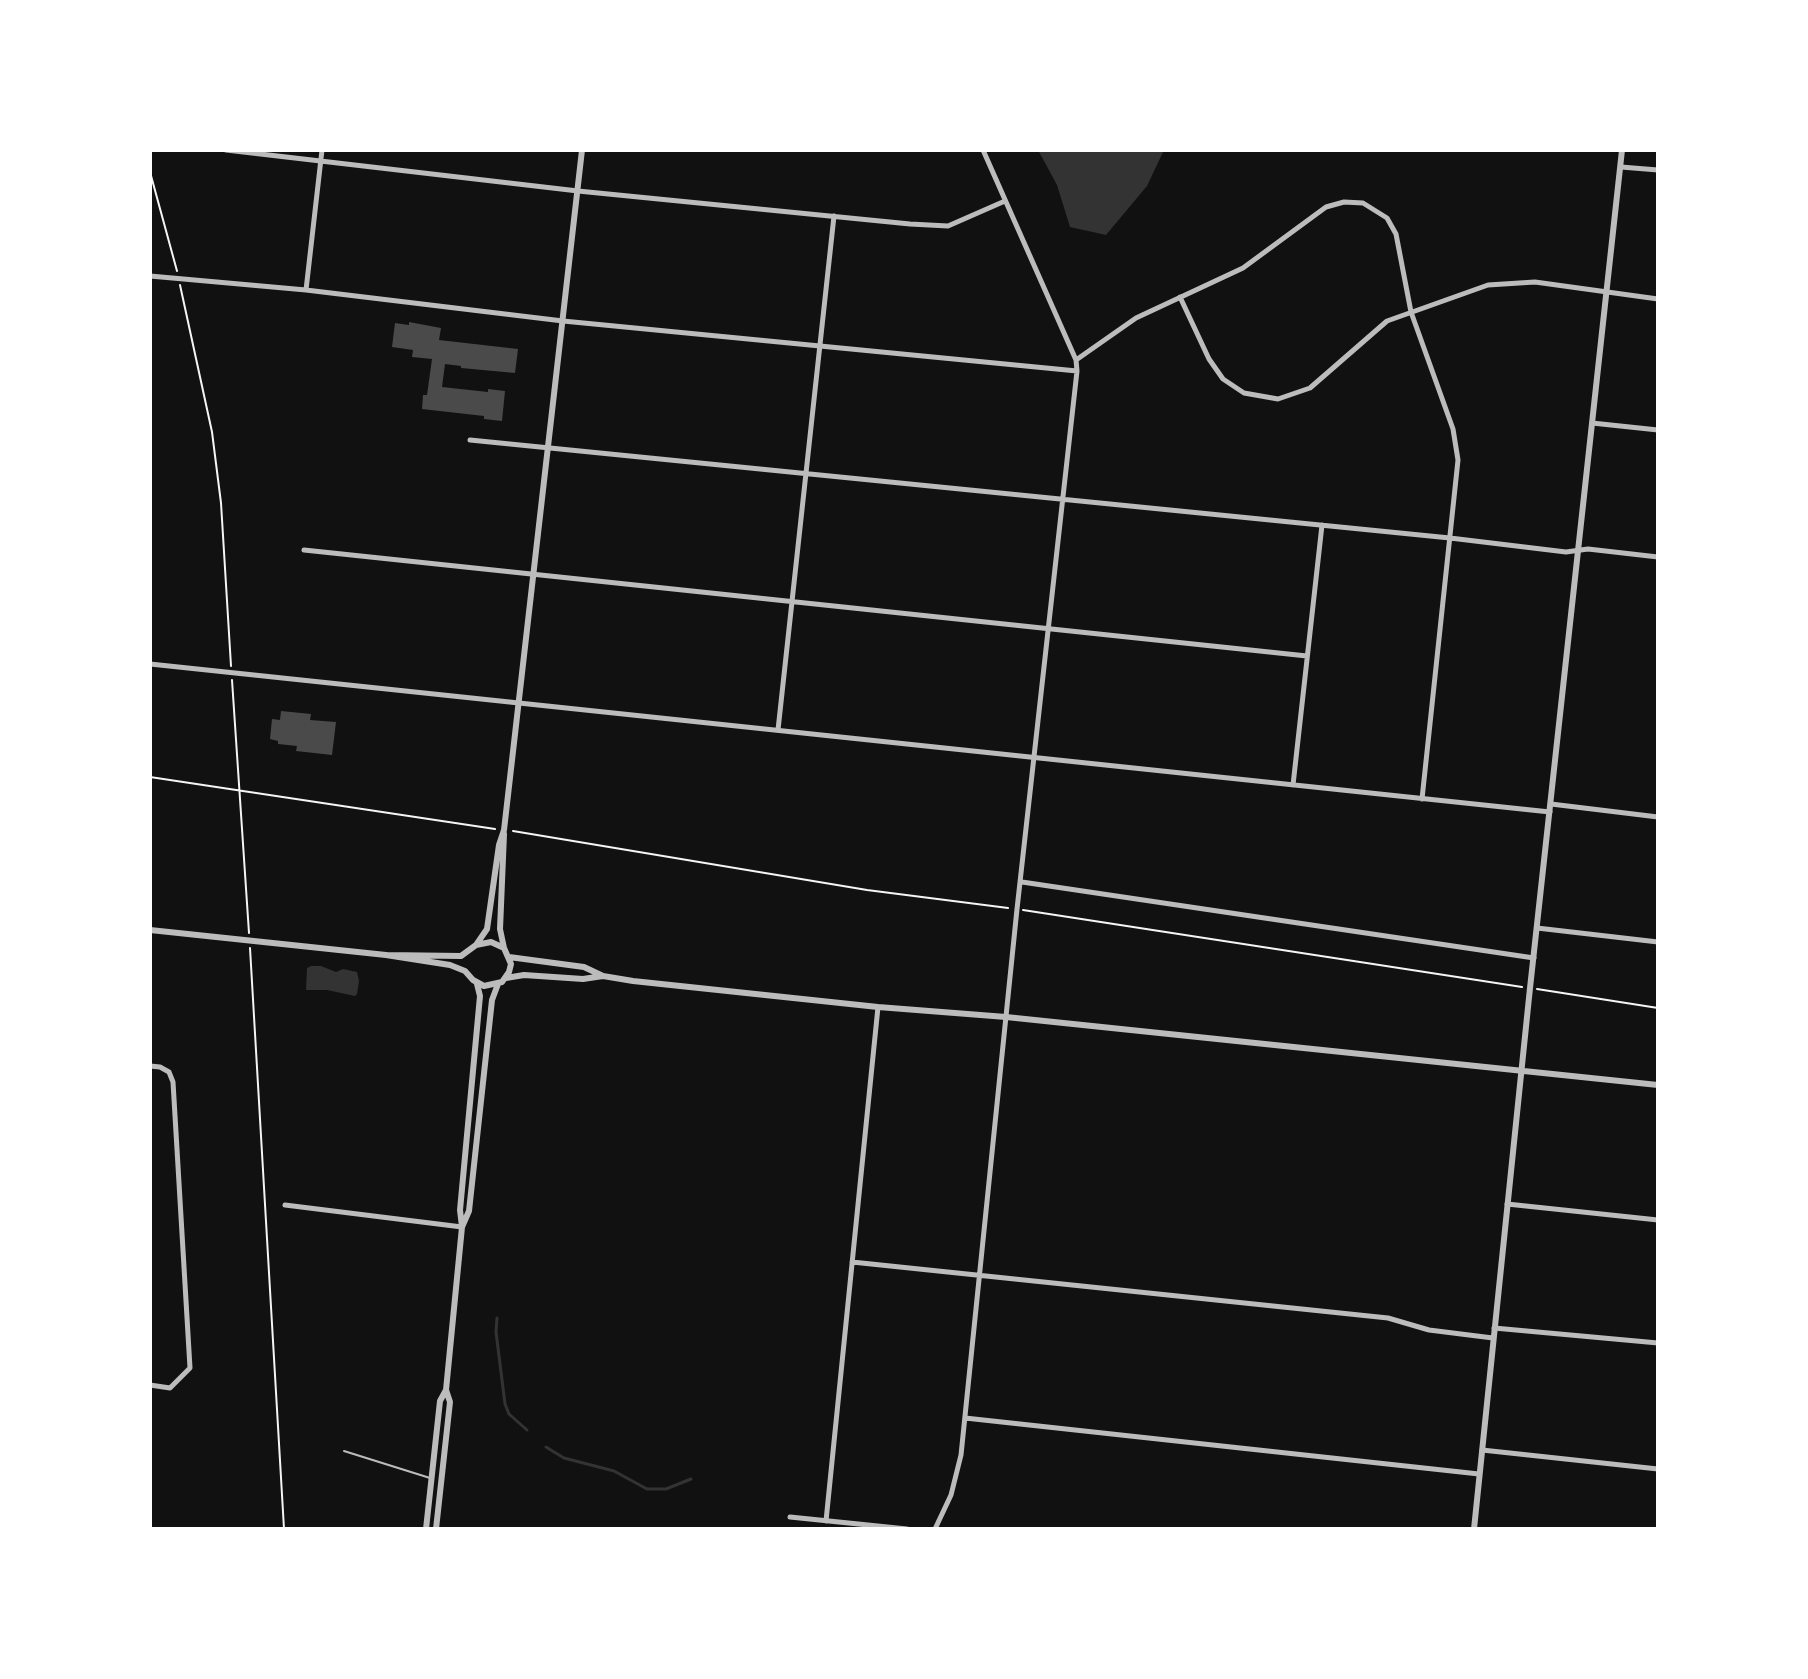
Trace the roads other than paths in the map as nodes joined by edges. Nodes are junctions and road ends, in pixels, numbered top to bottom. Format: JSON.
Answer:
{"nodes":[{"id":1,"x":226,"y":150,"type":"edge"},
{"id":2,"x":322,"y":150,"type":"edge"},
{"id":3,"x":582,"y":150,"type":"edge"},
{"id":4,"x":983,"y":150,"type":"edge"},
{"id":5,"x":1622,"y":150,"type":"edge"},
{"id":6,"x":321,"y":160,"type":"junction"},
{"id":7,"x":1621,"y":167,"type":"junction"},
{"id":8,"x":1658,"y":170,"type":"edge"},
{"id":9,"x":578,"y":191,"type":"junction"},
{"id":10,"x":1005,"y":201,"type":"junction"},
{"id":11,"x":834,"y":216,"type":"junction"},
{"id":12,"x":150,"y":276,"type":"edge"},
{"id":13,"x":306,"y":290,"type":"junction"},
{"id":14,"x":1607,"y":290,"type":"junction"},
{"id":15,"x":1180,"y":297,"type":"junction"},
{"id":16,"x":1658,"y":299,"type":"edge"},
{"id":17,"x":1411,"y":312,"type":"junction"},
{"id":18,"x":563,"y":321,"type":"junction"},
{"id":19,"x":820,"y":345,"type":"junction"},
{"id":20,"x":1076,"y":360,"type":"junction"},
{"id":21,"x":1077,"y":371,"type":"junction"},
{"id":22,"x":1592,"y":423,"type":"junction"},
{"id":23,"x":1658,"y":430,"type":"edge"},
{"id":24,"x":470,"y":440,"type":"dead end"},
{"id":25,"x":548,"y":448,"type":"junction"},
{"id":26,"x":806,"y":473,"type":"junction"},
{"id":27,"x":1064,"y":499,"type":"junction"},
{"id":28,"x":1322,"y":525,"type":"junction"},
{"id":29,"x":1450,"y":538,"type":"junction"},
{"id":30,"x":304,"y":550,"type":"dead end"},
{"id":31,"x":1578,"y":551,"type":"junction"},
{"id":32,"x":1658,"y":557,"type":"edge"},
{"id":33,"x":535,"y":574,"type":"junction"},
{"id":34,"x":792,"y":601,"type":"junction"},
{"id":35,"x":1050,"y":627,"type":"junction"},
{"id":36,"x":1307,"y":656,"type":"junction"},
{"id":37,"x":150,"y":664,"type":"edge"},
{"id":38,"x":520,"y":703,"type":"junction"},
{"id":39,"x":778,"y":730,"type":"junction"},
{"id":40,"x":1035,"y":758,"type":"junction"},
{"id":41,"x":1293,"y":785,"type":"junction"},
{"id":42,"x":1422,"y":799,"type":"junction"},
{"id":43,"x":1550,"y":808,"type":"junction"},
{"id":44,"x":1658,"y":817,"type":"edge"},
{"id":45,"x":504,"y":830,"type":"junction"},
{"id":46,"x":1022,"y":882,"type":"junction"},
{"id":47,"x":1537,"y":928,"type":"junction"},
{"id":48,"x":150,"y":930,"type":"edge"},
{"id":49,"x":1658,"y":942,"type":"edge"},
{"id":50,"x":474,"y":947,"type":"junction"},
{"id":51,"x":504,"y":948,"type":"junction"},
{"id":52,"x":386,"y":955,"type":"junction"},
{"id":53,"x":509,"y":957,"type":"junction"},
{"id":54,"x":1534,"y":958,"type":"junction"},
{"id":55,"x":469,"y":975,"type":"junction"},
{"id":56,"x":603,"y":976,"type":"junction"},
{"id":57,"x":506,"y":978,"type":"junction"},
{"id":58,"x":477,"y":984,"type":"junction"},
{"id":59,"x":498,"y":984,"type":"junction"},
{"id":60,"x":878,"y":1007,"type":"junction"},
{"id":61,"x":1006,"y":1017,"type":"junction"},
{"id":62,"x":150,"y":1066,"type":"edge"},
{"id":63,"x":1521,"y":1073,"type":"junction"},
{"id":64,"x":1658,"y":1085,"type":"edge"},
{"id":65,"x":1507,"y":1204,"type":"junction"},
{"id":66,"x":285,"y":1205,"type":"dead end"},
{"id":67,"x":1658,"y":1220,"type":"edge"},
{"id":68,"x":462,"y":1227,"type":"junction"},
{"id":69,"x":852,"y":1262,"type":"junction"},
{"id":70,"x":980,"y":1275,"type":"junction"},
{"id":71,"x":1494,"y":1328,"type":"junction"},
{"id":72,"x":1493,"y":1338,"type":"junction"},
{"id":73,"x":1658,"y":1343,"type":"edge"},
{"id":74,"x":150,"y":1385,"type":"edge"},
{"id":75,"x":446,"y":1390,"type":"junction"},
{"id":76,"x":965,"y":1418,"type":"junction"},
{"id":77,"x":1482,"y":1450,"type":"junction"},
{"id":78,"x":344,"y":1451,"type":"dead end"},
{"id":79,"x":1658,"y":1469,"type":"edge"},
{"id":80,"x":1479,"y":1474,"type":"junction"},
{"id":81,"x":432,"y":1479,"type":"junction"},
{"id":82,"x":790,"y":1517,"type":"dead end"},
{"id":83,"x":826,"y":1521,"type":"junction"},
{"id":84,"x":426,"y":1529,"type":"edge"},
{"id":85,"x":436,"y":1529,"type":"edge"},
{"id":86,"x":907,"y":1529,"type":"edge"},
{"id":87,"x":935,"y":1529,"type":"edge"},
{"id":88,"x":1474,"y":1529,"type":"edge"}],
"edges":[{"from":1,"to":6,"type":"street"},
{"from":2,"to":6,"type":"street"},
{"from":3,"to":9,"type":"street"},
{"from":4,"to":10,"type":"street"},
{"from":5,"to":7,"type":"street"},
{"from":6,"to":9,"type":"street"},
{"from":6,"to":13,"type":"street"},
{"from":7,"to":8,"type":"street"},
{"from":7,"to":14,"type":"street"},
{"from":9,"to":11,"type":"street"},
{"from":9,"to":18,"type":"street"},
{"from":10,"to":11,"type":"street"},
{"from":10,"to":20,"type":"street"},
{"from":11,"to":19,"type":"street"},
{"from":12,"to":13,"type":"street"},
{"from":13,"to":18,"type":"street"},
{"from":14,"to":16,"type":"street"},
{"from":14,"to":17,"type":"street"},
{"from":14,"to":22,"type":"street"},
{"from":15,"to":17,"type":"street"},
{"from":15,"to":17,"type":"street"},
{"from":15,"to":20,"type":"street"},
{"from":17,"to":29,"type":"street"},
{"from":18,"to":19,"type":"street"},
{"from":18,"to":25,"type":"street"},
{"from":19,"to":21,"type":"street"},
{"from":19,"to":26,"type":"street"},
{"from":20,"to":21,"type":"street"},
{"from":21,"to":27,"type":"street"},
{"from":22,"to":23,"type":"street"},
{"from":22,"to":31,"type":"street"},
{"from":24,"to":25,"type":"street"},
{"from":25,"to":26,"type":"street"},
{"from":25,"to":33,"type":"street"},
{"from":26,"to":27,"type":"street"},
{"from":26,"to":34,"type":"street"},
{"from":27,"to":28,"type":"street"},
{"from":27,"to":35,"type":"street"},
{"from":28,"to":29,"type":"street"},
{"from":28,"to":36,"type":"street"},
{"from":29,"to":31,"type":"street"},
{"from":29,"to":42,"type":"street"},
{"from":30,"to":33,"type":"street"},
{"from":31,"to":32,"type":"street"},
{"from":31,"to":43,"type":"street"},
{"from":33,"to":34,"type":"street"},
{"from":33,"to":38,"type":"street"},
{"from":34,"to":35,"type":"street"},
{"from":34,"to":39,"type":"street"},
{"from":35,"to":36,"type":"street"},
{"from":35,"to":40,"type":"street"},
{"from":36,"to":41,"type":"street"},
{"from":37,"to":38,"type":"street"},
{"from":38,"to":39,"type":"street"},
{"from":38,"to":45,"type":"street"},
{"from":39,"to":40,"type":"street"},
{"from":40,"to":41,"type":"street"},
{"from":40,"to":46,"type":"street"},
{"from":41,"to":42,"type":"street"},
{"from":42,"to":43,"type":"street"},
{"from":43,"to":44,"type":"street"},
{"from":43,"to":47,"type":"street"},
{"from":45,"to":50,"type":"street"},
{"from":45,"to":51,"type":"street"},
{"from":46,"to":54,"type":"street"},
{"from":46,"to":61,"type":"street"},
{"from":47,"to":49,"type":"street"},
{"from":47,"to":54,"type":"street"},
{"from":48,"to":52,"type":"street"},
{"from":50,"to":51,"type":"street"},
{"from":50,"to":52,"type":"street"},
{"from":50,"to":55,"type":"street"},
{"from":51,"to":53,"type":"street"},
{"from":52,"to":55,"type":"street"},
{"from":53,"to":56,"type":"street"},
{"from":53,"to":57,"type":"street"},
{"from":54,"to":63,"type":"street"},
{"from":55,"to":58,"type":"street"},
{"from":56,"to":57,"type":"street"},
{"from":56,"to":60,"type":"street"},
{"from":57,"to":59,"type":"street"},
{"from":58,"to":59,"type":"street"},
{"from":58,"to":68,"type":"street"},
{"from":59,"to":68,"type":"street"},
{"from":60,"to":61,"type":"street"},
{"from":60,"to":69,"type":"street"},
{"from":61,"to":63,"type":"street"},
{"from":61,"to":70,"type":"street"},
{"from":62,"to":74,"type":"street"},
{"from":63,"to":64,"type":"street"},
{"from":63,"to":65,"type":"street"},
{"from":65,"to":67,"type":"street"},
{"from":65,"to":71,"type":"street"},
{"from":66,"to":68,"type":"street"},
{"from":68,"to":75,"type":"street"},
{"from":69,"to":70,"type":"street"},
{"from":69,"to":83,"type":"street"},
{"from":70,"to":72,"type":"street"},
{"from":70,"to":76,"type":"street"},
{"from":71,"to":72,"type":"street"},
{"from":71,"to":73,"type":"street"},
{"from":72,"to":77,"type":"street"},
{"from":75,"to":81,"type":"street"},
{"from":75,"to":85,"type":"street"},
{"from":76,"to":80,"type":"street"},
{"from":76,"to":87,"type":"street"},
{"from":77,"to":79,"type":"street"},
{"from":77,"to":80,"type":"street"},
{"from":78,"to":81,"type":"lane"},
{"from":80,"to":88,"type":"street"},
{"from":81,"to":84,"type":"street"},
{"from":82,"to":83,"type":"street"},
{"from":83,"to":86,"type":"street"}]}
